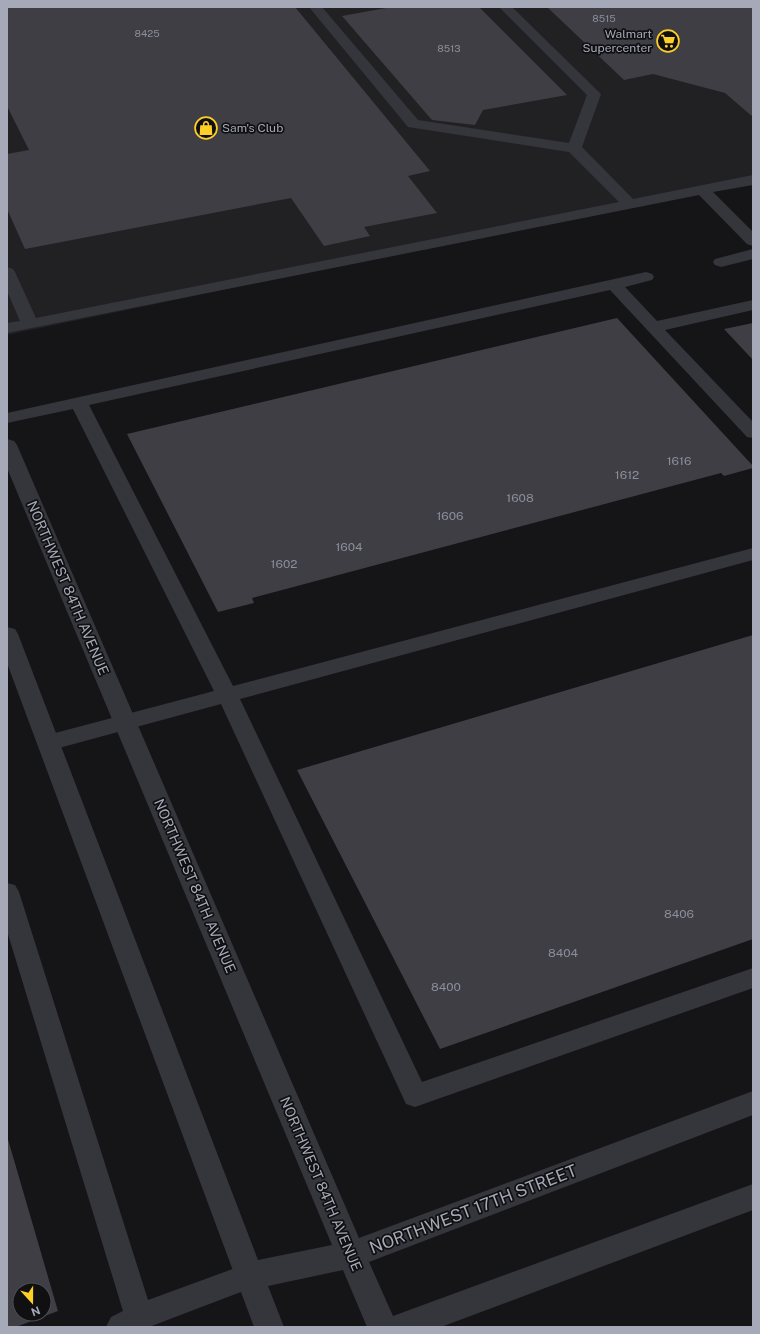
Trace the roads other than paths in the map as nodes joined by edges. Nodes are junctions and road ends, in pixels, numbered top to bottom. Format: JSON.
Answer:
{"nodes":[{"id":1,"x":315,"y":7,"type":"edge"},
{"id":2,"x":505,"y":7,"type":"edge"},
{"id":3,"x":574,"y":148,"type":"junction"},
{"id":4,"x":753,"y":180,"type":"edge"},
{"id":5,"x":702,"y":190,"type":"junction"},
{"id":6,"x":629,"y":204,"type":"junction"},
{"id":7,"x":753,"y":241,"type":"edge"},
{"id":8,"x":753,"y":254,"type":"edge"},
{"id":9,"x":721,"y":262,"type":"dead end"},
{"id":10,"x":7,"y":272,"type":"edge"},
{"id":11,"x":646,"y":278,"type":"dead end"},
{"id":12,"x":614,"y":285,"type":"junction"},
{"id":13,"x":753,"y":305,"type":"edge"},
{"id":14,"x":30,"y":324,"type":"junction"},
{"id":15,"x":654,"y":327,"type":"junction"},
{"id":16,"x":7,"y":328,"type":"edge"},
{"id":17,"x":79,"y":402,"type":"junction"},
{"id":18,"x":7,"y":418,"type":"edge"},
{"id":19,"x":753,"y":433,"type":"edge"},
{"id":20,"x":7,"y":445,"type":"edge"},
{"id":21,"x":753,"y":554,"type":"edge"},
{"id":22,"x":7,"y":634,"type":"edge"},
{"id":23,"x":227,"y":695,"type":"junction"},
{"id":24,"x":125,"y":723,"type":"junction"},
{"id":25,"x":48,"y":743,"type":"junction"},
{"id":26,"x":7,"y":892,"type":"edge"},
{"id":27,"x":753,"y":978,"type":"edge"},
{"id":28,"x":753,"y":1103,"type":"edge"},
{"id":29,"x":753,"y":1197,"type":"edge"},
{"id":30,"x":351,"y":1255,"type":"junction"},
{"id":31,"x":250,"y":1276,"type":"junction"},
{"id":32,"x":130,"y":1322,"type":"edge"},
{"id":33,"x":269,"y":1327,"type":"edge"},
{"id":34,"x":382,"y":1327,"type":"edge"},
{"id":35,"x":402,"y":1327,"type":"edge"}],
"edges":[{"from":1,"to":3,"type":"lane"},
{"from":2,"to":3,"type":"lane"},
{"from":3,"to":6,"type":"lane"},
{"from":4,"to":5,"type":"lane"},
{"from":5,"to":6,"type":"lane"},
{"from":5,"to":7,"type":"lane"},
{"from":6,"to":14,"type":"lane"},
{"from":8,"to":9,"type":"lane"},
{"from":10,"to":14,"type":"lane"},
{"from":11,"to":12,"type":"lane"},
{"from":12,"to":15,"type":"lane"},
{"from":12,"to":17,"type":"lane"},
{"from":13,"to":15,"type":"lane"},
{"from":14,"to":16,"type":"lane"},
{"from":15,"to":19,"type":"lane"},
{"from":17,"to":18,"type":"lane"},
{"from":17,"to":23,"type":"lane"},
{"from":20,"to":24,"type":"street","name":"NORTHWEST 84TH AVENUE"},
{"from":21,"to":23,"type":"lane"},
{"from":22,"to":25,"type":"street"},
{"from":23,"to":24,"type":"lane"},
{"from":23,"to":27,"type":"lane"},
{"from":24,"to":25,"type":"lane"},
{"from":24,"to":30,"type":"street","name":"NORTHWEST 84TH AVENUE"},
{"from":25,"to":31,"type":"street"},
{"from":26,"to":32,"type":"lane"},
{"from":28,"to":30,"type":"street","name":"NORTHWEST 17TH STREET"},
{"from":29,"to":35,"type":"street"},
{"from":30,"to":31,"type":"street","name":"NORTHWEST 17TH STREET"},
{"from":30,"to":34,"type":"street","name":"NORTHWEST 84TH AVENUE"},
{"from":31,"to":32,"type":"lane","name":"NORTHWEST 17TH STREET"},
{"from":31,"to":33,"type":"street"}]}
